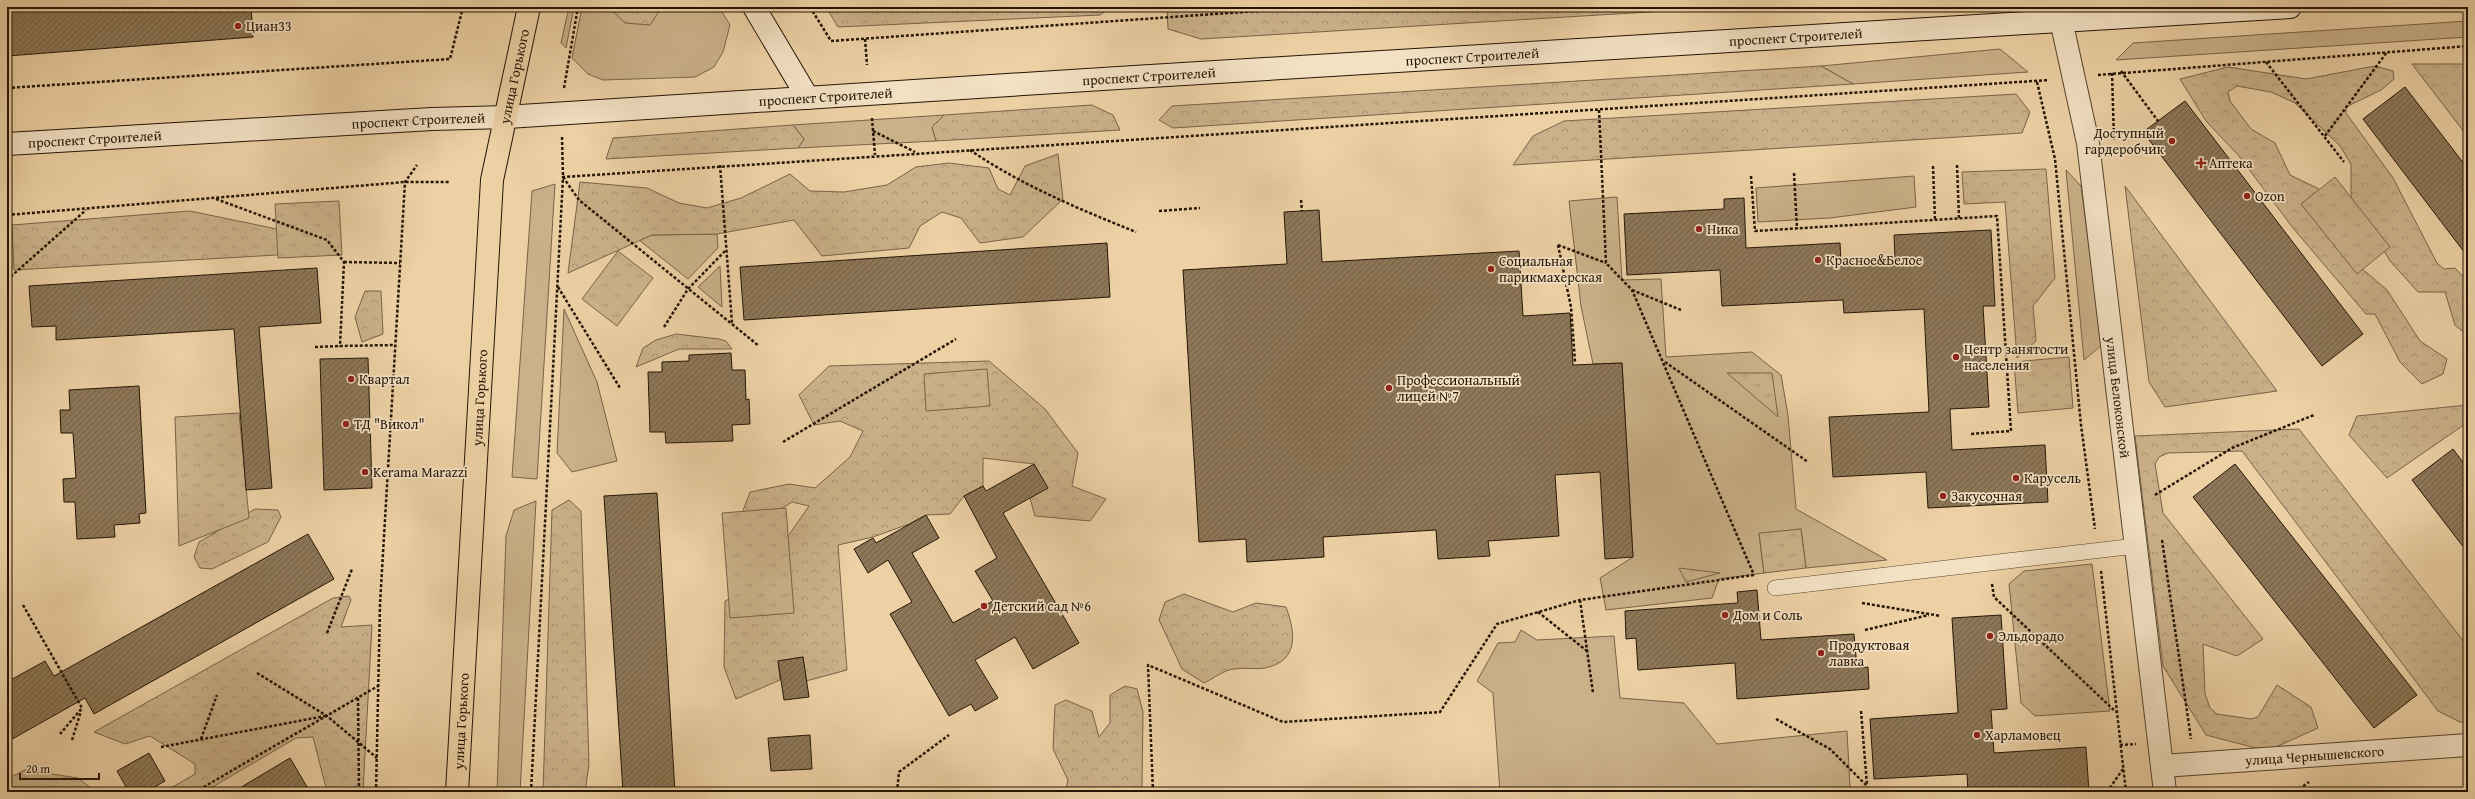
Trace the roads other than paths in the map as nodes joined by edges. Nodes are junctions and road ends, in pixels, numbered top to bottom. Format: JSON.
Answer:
{"nodes":[{"id":1,"x":529,"y":7,"type":"edge"},
{"id":2,"x":754,"y":7,"type":"edge"},
{"id":3,"x":2290,"y":7,"type":"edge"},
{"id":4,"x":2057,"y":13,"type":"edge"},
{"id":5,"x":808,"y":98,"type":"junction"},
{"id":6,"x":506,"y":117,"type":"junction"},
{"id":7,"x":7,"y":144,"type":"edge"},
{"id":8,"x":2136,"y":546,"type":"junction"},
{"id":9,"x":1775,"y":588,"type":"road end"},
{"id":10,"x":2468,"y":745,"type":"edge"},
{"id":11,"x":2162,"y":766,"type":"junction"},
{"id":12,"x":457,"y":792,"type":"edge"},
{"id":13,"x":2165,"y":792,"type":"edge"}],
"edges":[{"from":1,"to":6,"type":"main road","name":"улица Горького"},
{"from":2,"to":5,"type":"main road"},
{"from":3,"to":4,"type":"main road","name":"проспект Строителей"},
{"from":4,"to":5,"type":"main road","name":"проспект Строителей"},
{"from":4,"to":8,"type":"main road","name":"улица Белоконской"},
{"from":5,"to":6,"type":"main road","name":"проспект Строителей"},
{"from":6,"to":7,"type":"main road","name":"проспект Строителей"},
{"from":6,"to":12,"type":"main road","name":"улица Горького"},
{"from":8,"to":9,"type":"lane"},
{"from":8,"to":11,"type":"main road","name":"улица Белоконской"},
{"from":10,"to":11,"type":"main road","name":"улица Чернышевского"},
{"from":11,"to":13,"type":"main road","name":"улица Белоконской"}]}
